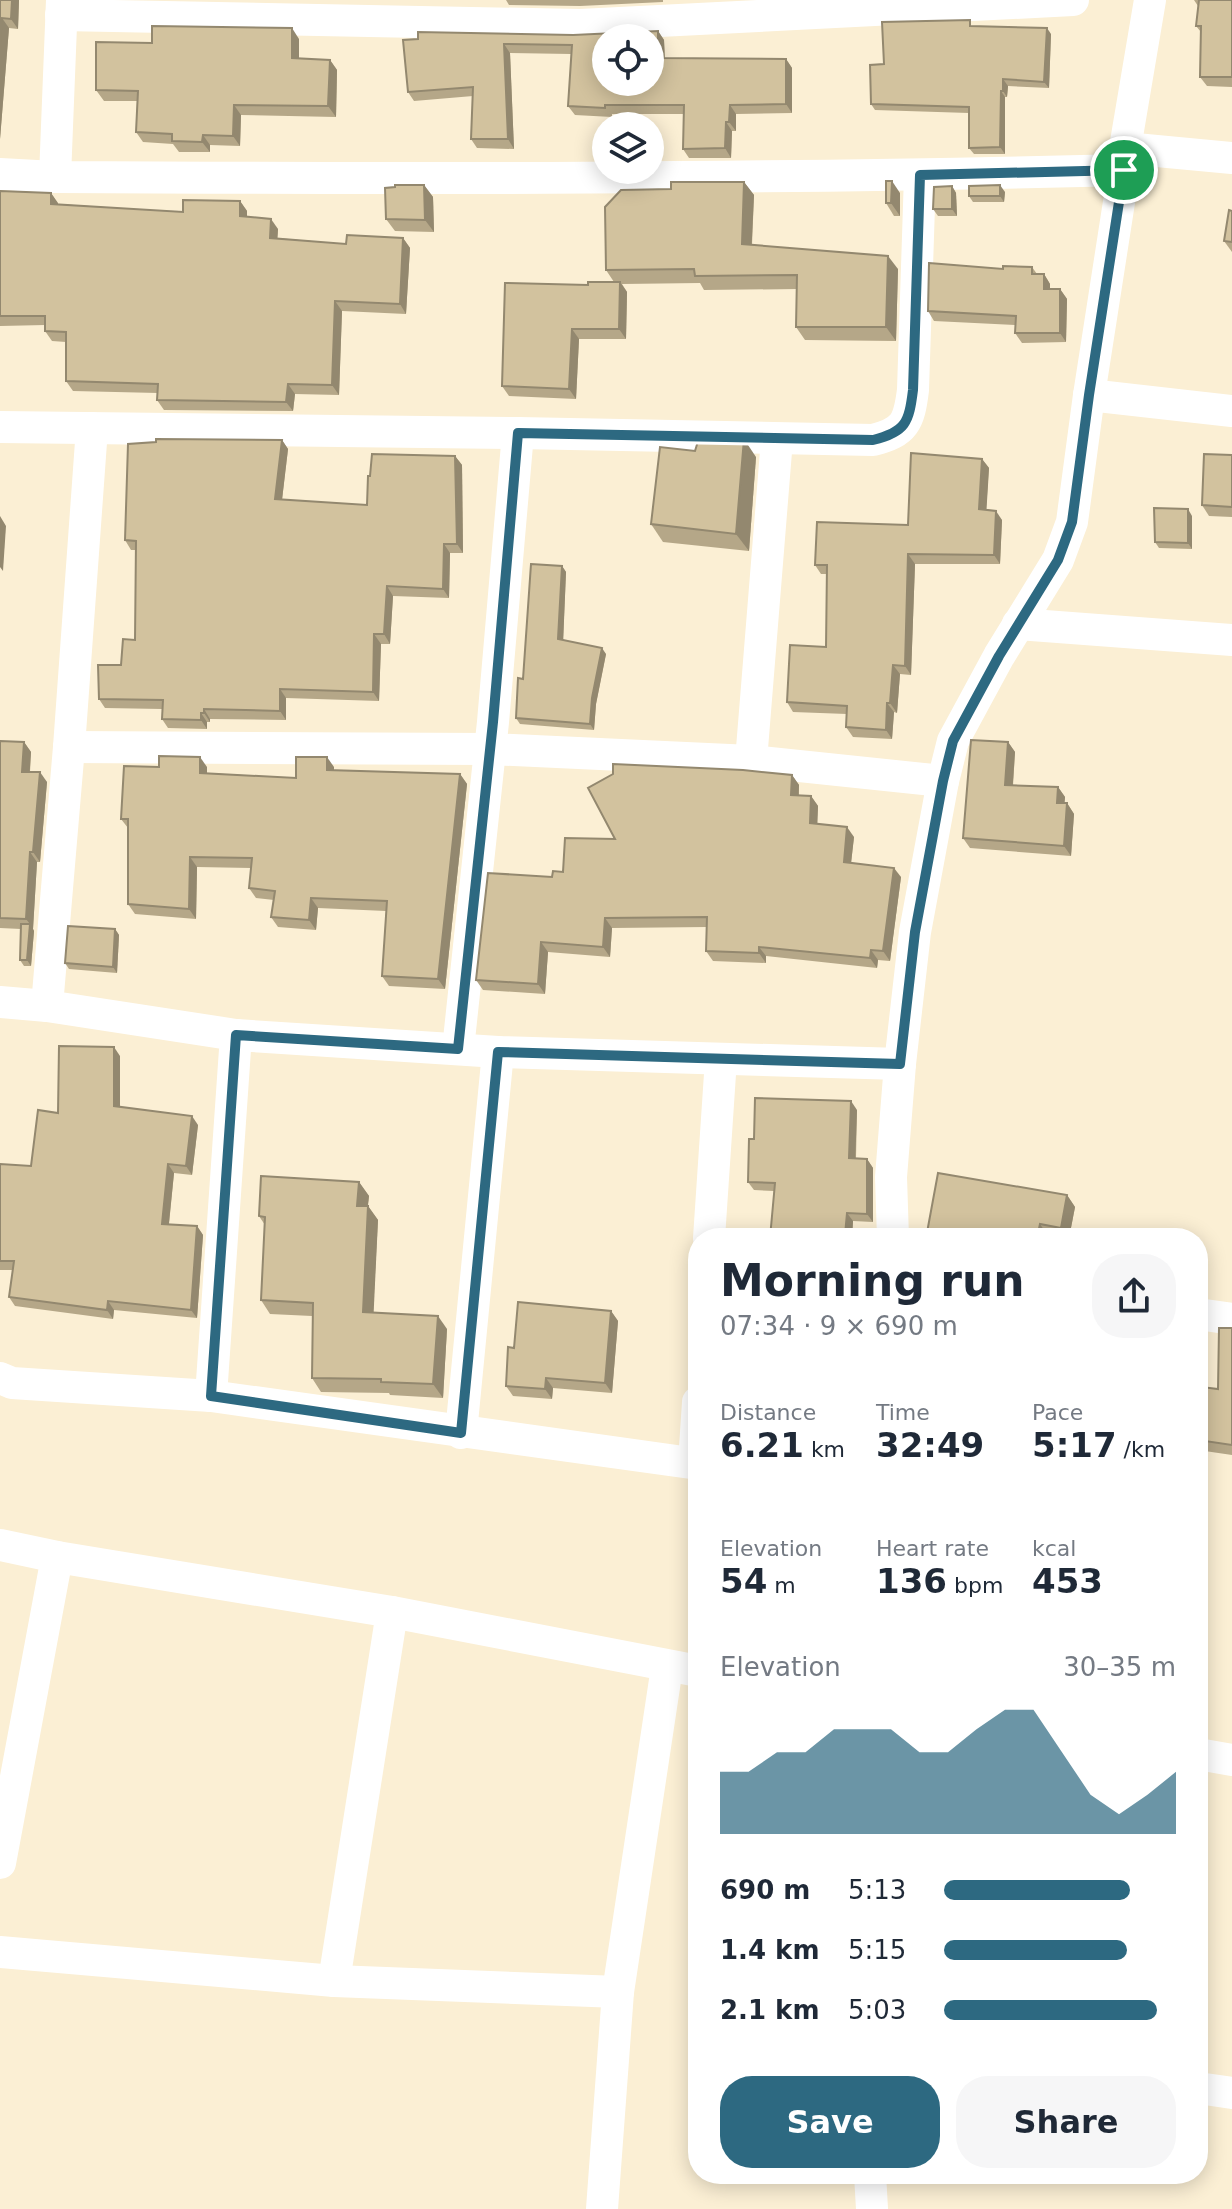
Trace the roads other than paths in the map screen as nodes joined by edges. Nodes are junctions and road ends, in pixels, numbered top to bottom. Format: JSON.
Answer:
{"nodes":[{"id":1,"x":1073,"y":0,"type":"edge"},
{"id":2,"x":1150,"y":0,"type":"edge"},
{"id":3,"x":848,"y":6,"type":"edge"},
{"id":4,"x":61,"y":8,"type":"edge"},
{"id":5,"x":324,"y":10,"type":"edge"},
{"id":6,"x":579,"y":12,"type":"edge"},
{"id":7,"x":1232,"y":158,"type":"edge"},
{"id":8,"x":1125,"y":159,"type":"junction"},
{"id":9,"x":0,"y":174,"type":"edge"},
{"id":10,"x":920,"y":175,"type":"junction"},
{"id":11,"x":55,"y":177,"type":"junction"},
{"id":12,"x":1089,"y":395,"type":"junction"},
{"id":13,"x":1232,"y":411,"type":"edge"},
{"id":14,"x":0,"y":427,"type":"edge"},
{"id":15,"x":92,"y":428,"type":"junction"},
{"id":16,"x":518,"y":433,"type":"junction"},
{"id":17,"x":777,"y":439,"type":"junction"},
{"id":18,"x":1018,"y":624,"type":"junction"},
{"id":19,"x":1232,"y":640,"type":"edge"},
{"id":20,"x":69,"y":747,"type":"junction"},
{"id":21,"x":490,"y":749,"type":"junction"},
{"id":22,"x":751,"y":761,"type":"junction"},
{"id":23,"x":943,"y":781,"type":"junction"},
{"id":24,"x":0,"y":1002,"type":"edge"},
{"id":25,"x":47,"y":1006,"type":"junction"},
{"id":26,"x":236,"y":1035,"type":"junction"},
{"id":27,"x":458,"y":1049,"type":"junction"},
{"id":28,"x":498,"y":1052,"type":"junction"},
{"id":29,"x":721,"y":1059,"type":"junction"},
{"id":30,"x":900,"y":1064,"type":"junction"},
{"id":31,"x":710,"y":1228,"type":"edge"},
{"id":32,"x":893,"y":1228,"type":"edge"},
{"id":33,"x":1208,"y":1315,"type":"edge"},
{"id":34,"x":1232,"y":1319,"type":"edge"},
{"id":35,"x":0,"y":1378,"type":"edge"},
{"id":36,"x":211,"y":1396,"type":"junction"},
{"id":37,"x":461,"y":1433,"type":"junction"},
{"id":38,"x":688,"y":1463,"type":"edge"},
{"id":39,"x":0,"y":1545,"type":"edge"},
{"id":40,"x":57,"y":1557,"type":"junction"},
{"id":41,"x":392,"y":1612,"type":"junction"},
{"id":42,"x":682,"y":1669,"type":"edge"},
{"id":43,"x":1208,"y":1756,"type":"edge"},
{"id":44,"x":1232,"y":1760,"type":"edge"},
{"id":45,"x":0,"y":1863,"type":"edge"},
{"id":46,"x":0,"y":1952,"type":"edge"},
{"id":47,"x":334,"y":1981,"type":"junction"},
{"id":48,"x":618,"y":1992,"type":"junction"},
{"id":49,"x":1208,"y":2089,"type":"edge"},
{"id":50,"x":1232,"y":2093,"type":"edge"},
{"id":51,"x":871,"y":2184,"type":"edge"},
{"id":52,"x":602,"y":2209,"type":"edge"},
{"id":53,"x":872,"y":2209,"type":"edge"}],
"edges":[{"from":1,"to":3,"type":"street"},
{"from":2,"to":8,"type":"street"},
{"from":3,"to":6,"type":"street"},
{"from":4,"to":5,"type":"street"},
{"from":4,"to":11,"type":"street"},
{"from":5,"to":6,"type":"street"},
{"from":7,"to":8,"type":"street"},
{"from":8,"to":10,"type":"street"},
{"from":8,"to":12,"type":"street"},
{"from":9,"to":11,"type":"street"},
{"from":10,"to":11,"type":"street"},
{"from":10,"to":17,"type":"street"},
{"from":12,"to":13,"type":"street"},
{"from":12,"to":18,"type":"street"},
{"from":14,"to":15,"type":"street"},
{"from":15,"to":16,"type":"street"},
{"from":15,"to":20,"type":"street"},
{"from":16,"to":17,"type":"street"},
{"from":16,"to":21,"type":"street"},
{"from":17,"to":22,"type":"street"},
{"from":18,"to":19,"type":"street"},
{"from":18,"to":23,"type":"street"},
{"from":20,"to":21,"type":"street"},
{"from":20,"to":25,"type":"street"},
{"from":21,"to":22,"type":"street"},
{"from":21,"to":27,"type":"street"},
{"from":22,"to":23,"type":"street"},
{"from":23,"to":30,"type":"street"},
{"from":24,"to":25,"type":"street"},
{"from":25,"to":26,"type":"street"},
{"from":26,"to":27,"type":"street"},
{"from":26,"to":36,"type":"street"},
{"from":27,"to":28,"type":"street"},
{"from":28,"to":29,"type":"street"},
{"from":28,"to":37,"type":"street"},
{"from":29,"to":30,"type":"street"},
{"from":29,"to":31,"type":"street"},
{"from":30,"to":32,"type":"street"},
{"from":33,"to":34,"type":"street"},
{"from":35,"to":36,"type":"street"},
{"from":36,"to":37,"type":"street"},
{"from":37,"to":38,"type":"street"},
{"from":39,"to":40,"type":"street"},
{"from":40,"to":41,"type":"street"},
{"from":40,"to":45,"type":"street"},
{"from":41,"to":42,"type":"street"},
{"from":41,"to":47,"type":"street"},
{"from":42,"to":48,"type":"street"},
{"from":43,"to":44,"type":"street"},
{"from":46,"to":47,"type":"street"},
{"from":47,"to":48,"type":"street"},
{"from":48,"to":52,"type":"street"},
{"from":49,"to":50,"type":"street"},
{"from":51,"to":53,"type":"street"}]}
